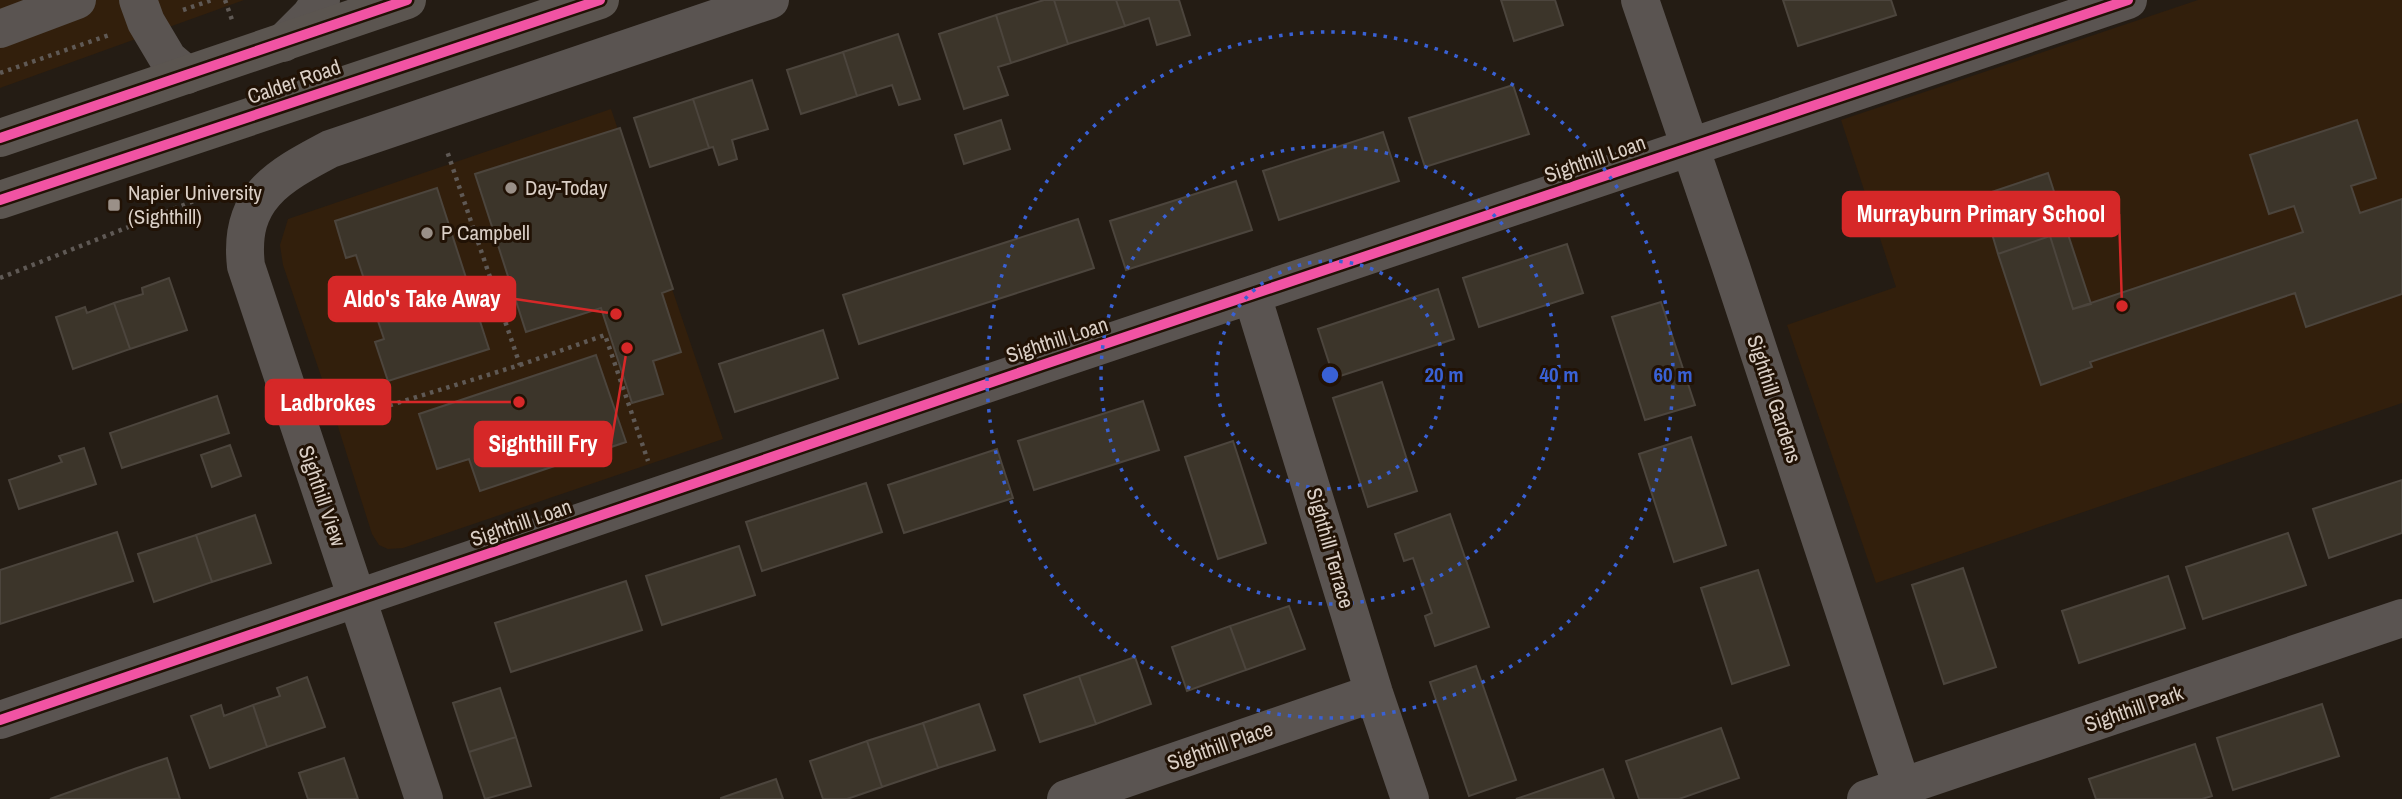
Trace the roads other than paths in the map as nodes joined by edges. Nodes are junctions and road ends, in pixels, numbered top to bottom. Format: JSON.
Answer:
{"nodes":[{"id":1,"x":77,"y":0,"type":"edge"},
{"id":2,"x":321,"y":0,"type":"edge"},
{"id":3,"x":407,"y":0,"type":"edge"},
{"id":4,"x":600,"y":0,"type":"edge"},
{"id":5,"x":770,"y":0,"type":"edge"},
{"id":6,"x":1640,"y":0,"type":"edge"},
{"id":7,"x":2128,"y":0,"type":"edge"},
{"id":8,"x":142,"y":11,"type":"edge"},
{"id":9,"x":0,"y":29,"type":"edge"},
{"id":10,"x":283,"y":44,"type":"junction"},
{"id":11,"x":187,"y":75,"type":"junction"},
{"id":12,"x":0,"y":138,"type":"edge"},
{"id":13,"x":1690,"y":147,"type":"junction"},
{"id":14,"x":0,"y":200,"type":"edge"},
{"id":15,"x":1252,"y":295,"type":"junction"},
{"id":16,"x":358,"y":598,"type":"junction"},
{"id":17,"x":2402,"y":618,"type":"edge"},
{"id":18,"x":1374,"y":693,"type":"junction"},
{"id":19,"x":0,"y":720,"type":"edge"},
{"id":20,"x":1904,"y":793,"type":"edge"},
{"id":21,"x":424,"y":799,"type":"edge"},
{"id":22,"x":1066,"y":799,"type":"edge"},
{"id":23,"x":1410,"y":799,"type":"edge"},
{"id":24,"x":1866,"y":799,"type":"edge"}],
"edges":[{"from":1,"to":9,"type":"street"},
{"from":2,"to":10,"type":"street"},
{"from":3,"to":10,"type":"main road","name":"Calder Road"},
{"from":4,"to":14,"type":"main road","name":"Calder Road"},
{"from":5,"to":16,"type":"street","name":"Sighthill View"},
{"from":6,"to":13,"type":"street","name":"Sighthill Gardens"},
{"from":7,"to":13,"type":"street","name":"Sighthill Loan"},
{"from":8,"to":11,"type":"street"},
{"from":10,"to":11,"type":"main road","name":"Calder Road"},
{"from":11,"to":12,"type":"main road","name":"Calder Road"},
{"from":13,"to":15,"type":"street","name":"Sighthill Loan"},
{"from":13,"to":20,"type":"street","name":"Sighthill Gardens"},
{"from":15,"to":16,"type":"street","name":"Sighthill Loan"},
{"from":15,"to":18,"type":"street","name":"Sighthill Terrace"},
{"from":16,"to":19,"type":"street","name":"Sighthill Loan"},
{"from":16,"to":21,"type":"street","name":"Sighthill View"},
{"from":17,"to":20,"type":"street","name":"Sighthill Park"},
{"from":18,"to":22,"type":"street","name":"Sighthill Place"},
{"from":18,"to":23,"type":"street","name":"Sighthill Terrace"},
{"from":20,"to":24,"type":"street","name":"Sighthill Park"}]}
